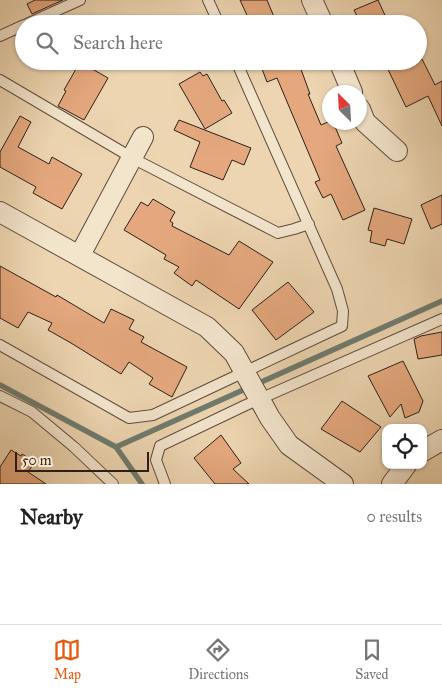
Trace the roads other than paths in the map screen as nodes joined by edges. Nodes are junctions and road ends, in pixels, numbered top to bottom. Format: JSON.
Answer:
{"nodes":[{"id":1,"x":80,"y":0,"type":"edge"},
{"id":2,"x":208,"y":0,"type":"edge"},
{"id":3,"x":312,"y":0,"type":"edge"},
{"id":4,"x":47,"y":15,"type":"edge"},
{"id":5,"x":215,"y":15,"type":"edge"},
{"id":6,"x":319,"y":15,"type":"edge"},
{"id":7,"x":15,"y":29,"type":"edge"},
{"id":8,"x":0,"y":36,"type":"edge"},
{"id":9,"x":240,"y":70,"type":"edge"},
{"id":10,"x":343,"y":70,"type":"edge"},
{"id":11,"x":0,"y":80,"type":"edge"},
{"id":12,"x":349,"y":85,"type":"edge"},
{"id":13,"x":367,"y":124,"type":"edge"},
{"id":14,"x":143,"y":137,"type":"dead end"},
{"id":15,"x":397,"y":151,"type":"dead end"},
{"id":16,"x":132,"y":158,"type":"junction"},
{"id":17,"x":0,"y":212,"type":"edge"},
{"id":18,"x":309,"y":224,"type":"junction"},
{"id":19,"x":80,"y":255,"type":"junction"},
{"id":20,"x":442,"y":319,"type":"edge"},
{"id":21,"x":0,"y":345,"type":"edge"},
{"id":22,"x":244,"y":372,"type":"junction"},
{"id":23,"x":0,"y":396,"type":"edge"},
{"id":24,"x":259,"y":399,"type":"junction"},
{"id":25,"x":442,"y":440,"type":"edge"},
{"id":26,"x":427,"y":449,"type":"edge"},
{"id":27,"x":403,"y":469,"type":"edge"},
{"id":28,"x":113,"y":484,"type":"edge"},
{"id":29,"x":165,"y":484,"type":"edge"},
{"id":30,"x":343,"y":484,"type":"edge"},
{"id":31,"x":392,"y":484,"type":"edge"}],
"edges":[{"from":1,"to":4,"type":"lane"},
{"from":2,"to":5,"type":"lane"},
{"from":3,"to":6,"type":"street"},
{"from":7,"to":8,"type":"lane"},
{"from":9,"to":18,"type":"lane"},
{"from":10,"to":12,"type":"street"},
{"from":11,"to":16,"type":"lane"},
{"from":13,"to":15,"type":"street"},
{"from":14,"to":16,"type":"street"},
{"from":16,"to":18,"type":"lane"},
{"from":16,"to":19,"type":"street"},
{"from":17,"to":19,"type":"street"},
{"from":18,"to":22,"type":"lane"},
{"from":19,"to":22,"type":"street"},
{"from":20,"to":24,"type":"lane"},
{"from":21,"to":22,"type":"lane"},
{"from":22,"to":24,"type":"street"},
{"from":23,"to":28,"type":"lane"},
{"from":24,"to":29,"type":"lane"},
{"from":24,"to":30,"type":"street"},
{"from":25,"to":26,"type":"street"},
{"from":27,"to":31,"type":"street"}]}
